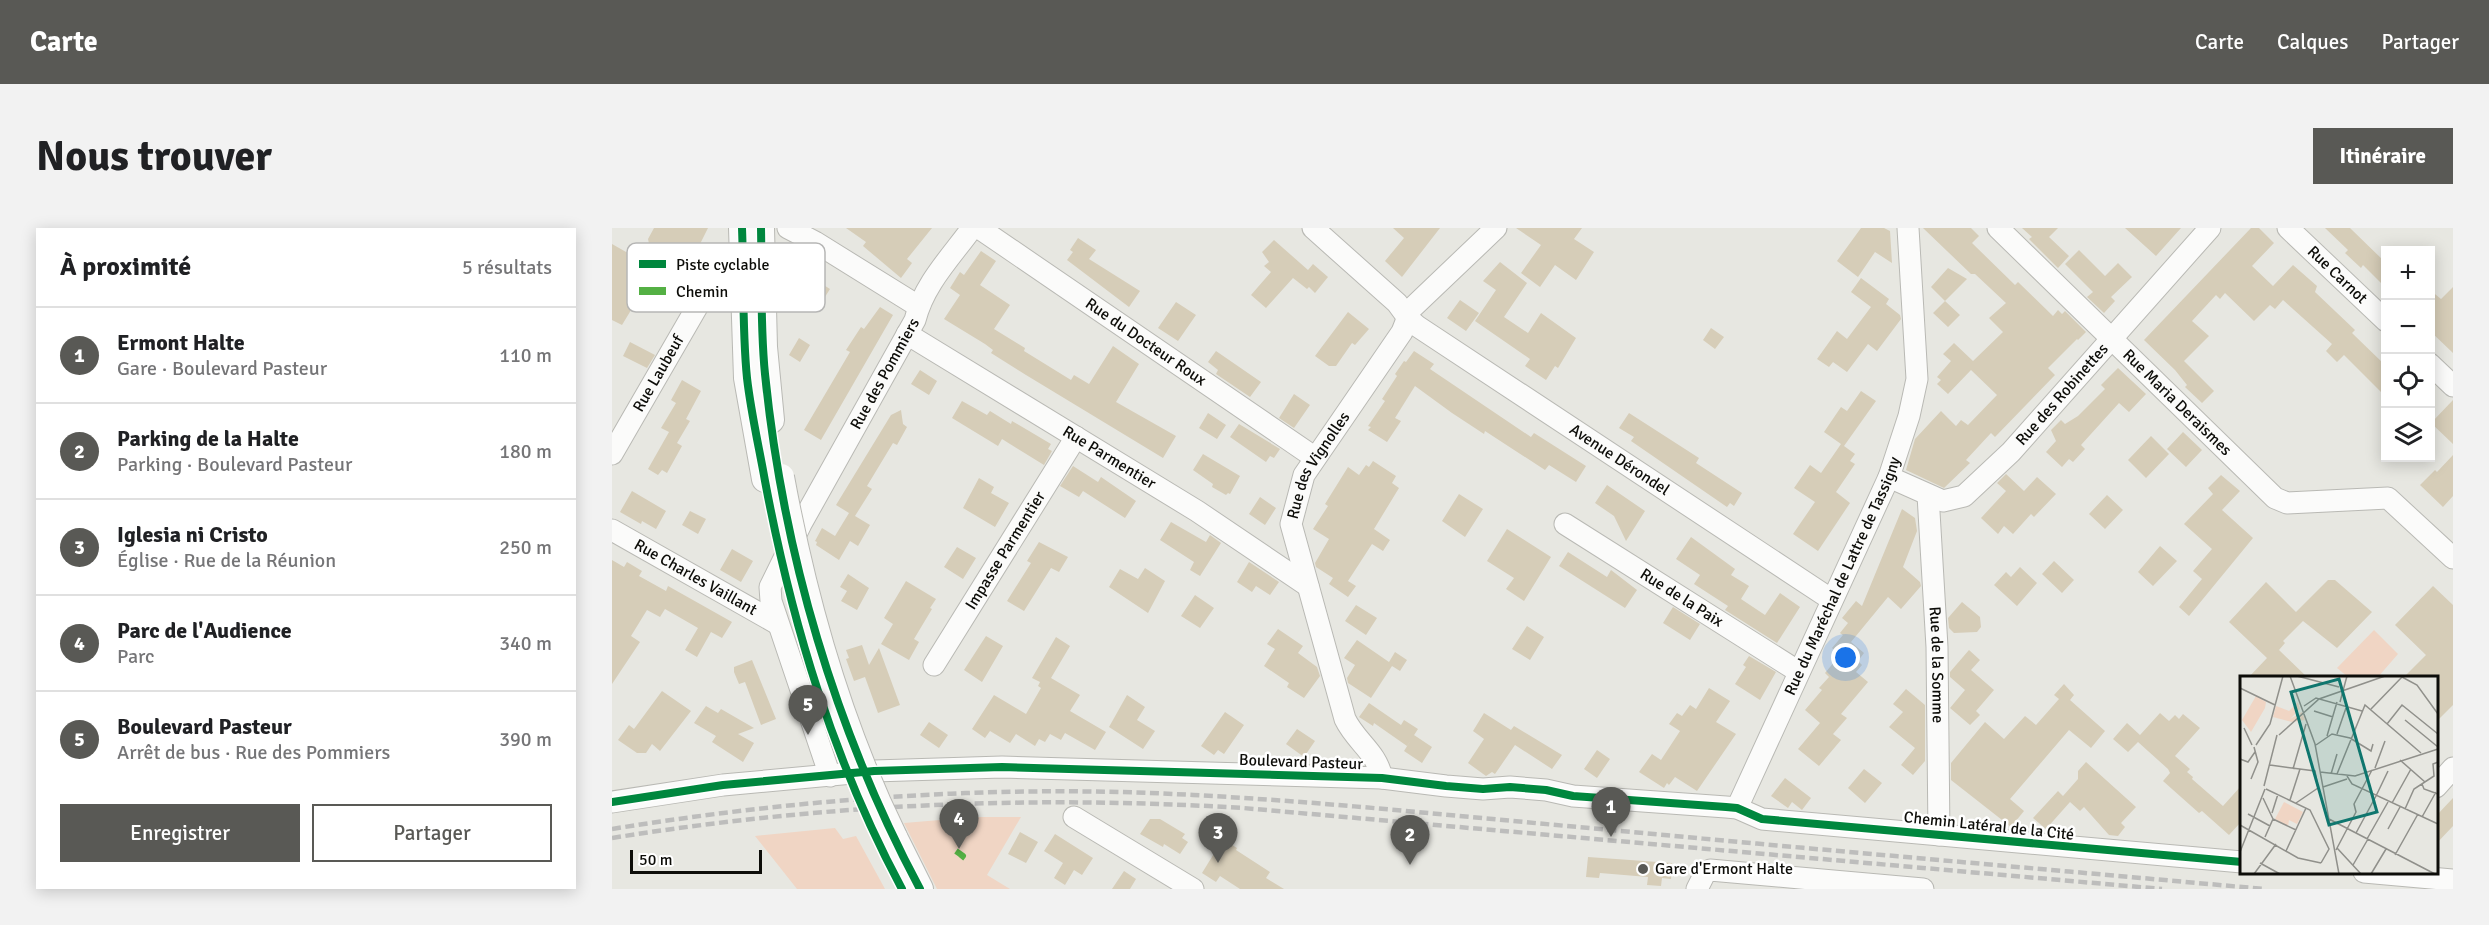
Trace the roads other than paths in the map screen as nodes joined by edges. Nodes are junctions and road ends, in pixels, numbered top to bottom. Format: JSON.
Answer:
{"nodes":[{"id":1,"x":972,"y":228,"type":"edge"},
{"id":2,"x":979,"y":228,"type":"edge"},
{"id":3,"x":1313,"y":228,"type":"edge"},
{"id":4,"x":1496,"y":228,"type":"edge"},
{"id":5,"x":1908,"y":228,"type":"edge"},
{"id":6,"x":1998,"y":228,"type":"edge"},
{"id":7,"x":2210,"y":228,"type":"edge"},
{"id":8,"x":2288,"y":228,"type":"edge"},
{"id":9,"x":792,"y":231,"type":"edge"},
{"id":10,"x":755,"y":234,"type":"edge"},
{"id":11,"x":817,"y":243,"type":"edge"},
{"id":12,"x":825,"y":248,"type":"edge"},
{"id":13,"x":918,"y":306,"type":"junction"},
{"id":14,"x":694,"y":312,"type":"edge"},
{"id":15,"x":761,"y":312,"type":"edge"},
{"id":16,"x":2381,"y":317,"type":"edge"},
{"id":17,"x":1408,"y":318,"type":"junction"},
{"id":18,"x":907,"y":334,"type":"junction"},
{"id":19,"x":2110,"y":339,"type":"junction"},
{"id":20,"x":2435,"y":369,"type":"edge"},
{"id":21,"x":2453,"y":386,"type":"edge"},
{"id":22,"x":1076,"y":437,"type":"junction"},
{"id":23,"x":612,"y":454,"type":"edge"},
{"id":24,"x":1314,"y":457,"type":"junction"},
{"id":25,"x":1889,"y":477,"type":"junction"},
{"id":26,"x":1928,"y":495,"type":"junction"},
{"id":27,"x":801,"y":524,"type":"junction"},
{"id":28,"x":1565,"y":524,"type":"dead end"},
{"id":29,"x":612,"y":530,"type":"edge"},
{"id":30,"x":2453,"y":558,"type":"edge"},
{"id":31,"x":1308,"y":586,"type":"junction"},
{"id":32,"x":1832,"y":600,"type":"junction"},
{"id":33,"x":778,"y":624,"type":"junction"},
{"id":34,"x":934,"y":664,"type":"dead end"},
{"id":35,"x":1799,"y":672,"type":"junction"},
{"id":36,"x":2453,"y":768,"type":"edge"},
{"id":37,"x":874,"y":771,"type":"junction"},
{"id":38,"x":830,"y":776,"type":"junction"},
{"id":39,"x":1382,"y":778,"type":"junction"},
{"id":40,"x":2438,"y":785,"type":"edge"},
{"id":41,"x":612,"y":802,"type":"edge"},
{"id":42,"x":1737,"y":808,"type":"junction"},
{"id":43,"x":1074,"y":817,"type":"dead end"},
{"id":44,"x":1940,"y":835,"type":"junction"},
{"id":45,"x":885,"y":838,"type":"junction"},
{"id":46,"x":2240,"y":862,"type":"edge"},
{"id":47,"x":2378,"y":874,"type":"edge"},
{"id":48,"x":2453,"y":880,"type":"edge"},
{"id":49,"x":902,"y":889,"type":"edge"},
{"id":50,"x":920,"y":889,"type":"edge"},
{"id":51,"x":1193,"y":889,"type":"edge"},
{"id":52,"x":1697,"y":889,"type":"edge"},
{"id":53,"x":1923,"y":889,"type":"edge"}],
"edges":[{"from":1,"to":13,"type":"street","name":"Rue des Pommiers"},
{"from":2,"to":24,"type":"street","name":"Rue du Docteur Roux"},
{"from":3,"to":17,"type":"street","name":"Avenue Dérondel"},
{"from":4,"to":17,"type":"street","name":"Rue des Vignolles"},
{"from":5,"to":25,"type":"street","name":"Rue du Maréchal de Lattre de Tassigny"},
{"from":6,"to":19,"type":"street","name":"Rue Maria Deraismes"},
{"from":7,"to":19,"type":"street","name":"Rue des Robinettes"},
{"from":8,"to":16,"type":"street","name":"Rue Carnot"},
{"from":9,"to":10,"type":"street"},
{"from":9,"to":11,"type":"street"},
{"from":12,"to":13,"type":"street"},
{"from":13,"to":18,"type":"street","name":"Rue des Pommiers"},
{"from":14,"to":23,"type":"street","name":"Rue Laubeuf"},
{"from":15,"to":45,"type":"main road","bridge":true},
{"from":17,"to":24,"type":"street","name":"Rue des Vignolles"},
{"from":17,"to":32,"type":"street","name":"Avenue Dérondel"},
{"from":18,"to":22,"type":"street","name":"Rue Parmentier"},
{"from":18,"to":27,"type":"street","name":"Rue des Pommiers"},
{"from":19,"to":26,"type":"street","name":"Rue des Robinettes"},
{"from":19,"to":30,"type":"street","name":"Rue Maria Deraismes"},
{"from":20,"to":21,"type":"street"},
{"from":22,"to":31,"type":"street","name":"Rue Parmentier"},
{"from":22,"to":34,"type":"street","name":"Impasse Parmentier"},
{"from":24,"to":31,"type":"street","name":"Rue des Vignolles"},
{"from":25,"to":26,"type":"street","name":"Rue des Robinettes"},
{"from":25,"to":32,"type":"street","name":"Rue du Maréchal de Lattre de Tassigny"},
{"from":26,"to":44,"type":"street","name":"Rue de la Somme"},
{"from":27,"to":33,"type":"street","name":"Rue des Pommiers"},
{"from":27,"to":37,"type":"street"},
{"from":28,"to":35,"type":"street","name":"Rue de la Paix"},
{"from":29,"to":33,"type":"street","name":"Rue Charles Vaillant"},
{"from":31,"to":39,"type":"street","name":"Rue des Vignolles"},
{"from":32,"to":35,"type":"street","name":"Rue du Maréchal de Lattre de Tassigny"},
{"from":33,"to":38,"type":"street","name":"Rue des Pommiers"},
{"from":35,"to":42,"type":"street","name":"Rue du Maréchal de Lattre de Tassigny"},
{"from":36,"to":40,"type":"street"},
{"from":37,"to":38,"type":"street","name":"Boulevard Pasteur"},
{"from":37,"to":39,"type":"street","name":"Boulevard Pasteur"},
{"from":38,"to":41,"type":"street","name":"Boulevard Pasteur"},
{"from":39,"to":42,"type":"street","name":"Boulevard Pasteur"},
{"from":42,"to":44,"type":"street","name":"Chemin Latéral de la Cité"},
{"from":43,"to":51,"type":"street"},
{"from":44,"to":46,"type":"street","name":"Chemin Latéral de la Cité"},
{"from":45,"to":49,"type":"main road"},
{"from":45,"to":50,"type":"main road"},
{"from":47,"to":48,"type":"street"},
{"from":52,"to":53,"type":"street"}]}
